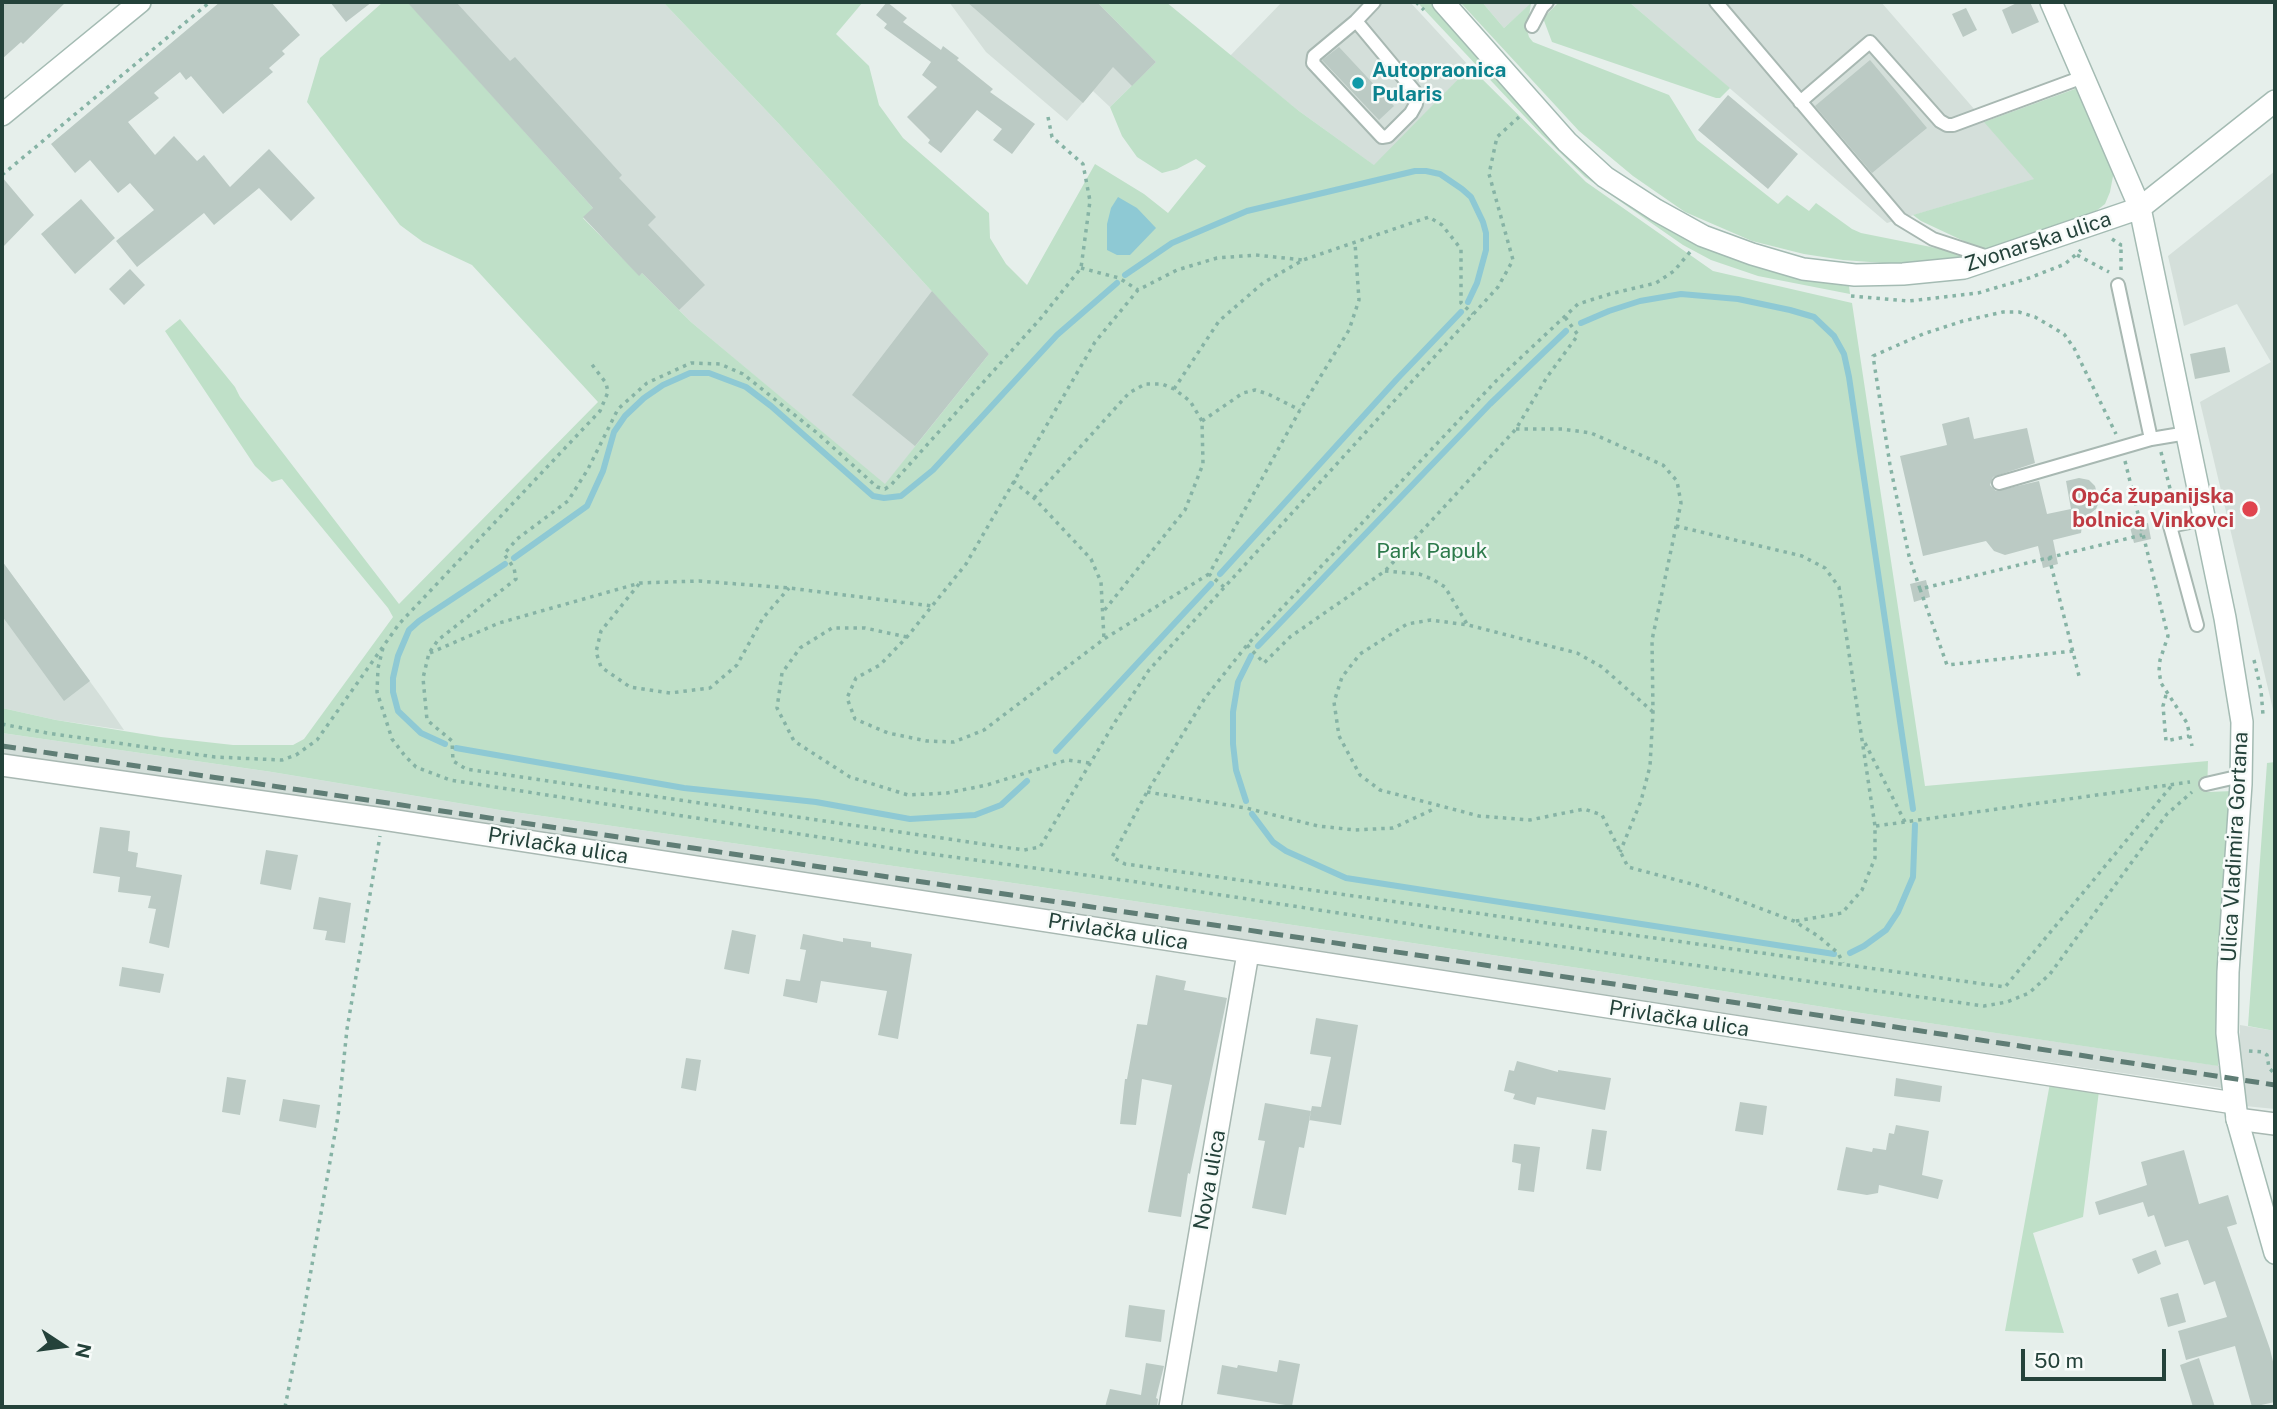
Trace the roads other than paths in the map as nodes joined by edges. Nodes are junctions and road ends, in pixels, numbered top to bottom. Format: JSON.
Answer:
{"nodes":[{"id":1,"x":140,"y":2,"type":"edge"},
{"id":2,"x":1374,"y":2,"type":"edge"},
{"id":3,"x":1547,"y":2,"type":"edge"},
{"id":4,"x":1716,"y":2,"type":"edge"},
{"id":5,"x":2051,"y":2,"type":"edge"},
{"id":6,"x":1433,"y":6,"type":"edge"},
{"id":7,"x":1356,"y":20,"type":"junction"},
{"id":8,"x":1532,"y":26,"type":"dead end"},
{"id":9,"x":2083,"y":76,"type":"junction"},
{"id":10,"x":2275,"y":101,"type":"edge"},
{"id":11,"x":1800,"y":102,"type":"junction"},
{"id":12,"x":2,"y":115,"type":"edge"},
{"id":13,"x":2140,"y":208,"type":"junction"},
{"id":14,"x":1993,"y":259,"type":"junction"},
{"id":15,"x":2119,"y":285,"type":"dead end"},
{"id":16,"x":2187,"y":433,"type":"junction"},
{"id":17,"x":2151,"y":439,"type":"junction"},
{"id":18,"x":1999,"y":484,"type":"dead end"},
{"id":19,"x":2205,"y":519,"type":"junction"},
{"id":20,"x":2197,"y":625,"type":"dead end"},
{"id":21,"x":2,"y":765,"type":"edge"},
{"id":22,"x":2242,"y":776,"type":"junction"},
{"id":23,"x":2206,"y":784,"type":"road end"},
{"id":24,"x":1248,"y":953,"type":"junction"},
{"id":25,"x":2235,"y":1111,"type":"junction"},
{"id":26,"x":2275,"y":1124,"type":"edge"},
{"id":27,"x":2275,"y":1253,"type":"edge"},
{"id":28,"x":1170,"y":1407,"type":"edge"}],
"edges":[{"from":1,"to":12,"type":"street"},
{"from":2,"to":7,"type":"lane"},
{"from":3,"to":8,"type":"lane"},
{"from":4,"to":11,"type":"lane"},
{"from":5,"to":9,"type":"street","name":"Ulica Vladimira Gortana"},
{"from":6,"to":14,"type":"street","name":"Zvonarska ulica"},
{"from":7,"to":7,"type":"lane"},
{"from":9,"to":11,"type":"lane"},
{"from":9,"to":13,"type":"street","name":"Ulica Vladimira Gortana"},
{"from":10,"to":13,"type":"street","name":"Zvonarska ulica"},
{"from":11,"to":14,"type":"lane"},
{"from":13,"to":14,"type":"street","name":"Zvonarska ulica"},
{"from":13,"to":16,"type":"street","name":"Ulica Vladimira Gortana"},
{"from":15,"to":17,"type":"lane"},
{"from":16,"to":17,"type":"lane"},
{"from":16,"to":19,"type":"street","name":"Ulica Vladimira Gortana"},
{"from":17,"to":18,"type":"lane"},
{"from":19,"to":20,"type":"lane"},
{"from":19,"to":22,"type":"street","name":"Ulica Vladimira Gortana"},
{"from":21,"to":24,"type":"street","name":"Privlačka ulica"},
{"from":22,"to":23,"type":"lane"},
{"from":22,"to":25,"type":"street","name":"Ulica Vladimira Gortana"},
{"from":24,"to":25,"type":"street","name":"Privlačka ulica"},
{"from":24,"to":28,"type":"street","name":"Nova ulica"},
{"from":25,"to":26,"type":"street","name":"Privlačka ulica"},
{"from":25,"to":27,"type":"street","name":"Ulica Vladimira Gortana"}]}
